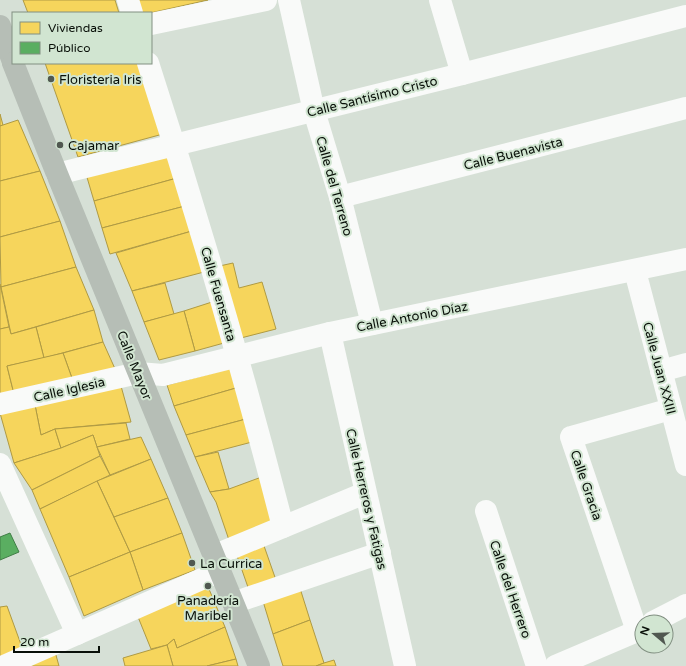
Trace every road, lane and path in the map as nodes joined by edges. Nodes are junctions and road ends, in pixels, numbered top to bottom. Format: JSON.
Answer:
{"nodes":[{"id":1,"x":128,"y":0,"type":"edge"},
{"id":2,"x":266,"y":0,"type":"edge"},
{"id":3,"x":289,"y":0,"type":"edge"},
{"id":4,"x":440,"y":0,"type":"edge"},
{"id":5,"x":231,"y":4,"type":"edge"},
{"id":6,"x":132,"y":12,"type":"edge"},
{"id":7,"x":686,"y":16,"type":"edge"},
{"id":8,"x":152,"y":24,"type":"edge"},
{"id":9,"x":1,"y":32,"type":"edge"},
{"id":10,"x":12,"y":58,"type":"edge"},
{"id":11,"x":15,"y":64,"type":"edge"},
{"id":12,"x":148,"y":64,"type":"edge"},
{"id":13,"x":462,"y":74,"type":"junction"},
{"id":14,"x":686,"y":108,"type":"edge"},
{"id":15,"x":314,"y":111,"type":"junction"},
{"id":16,"x":174,"y":144,"type":"junction"},
{"id":17,"x":56,"y":174,"type":"junction"},
{"id":18,"x":340,"y":197,"type":"junction"},
{"id":19,"x":686,"y":259,"type":"edge"},
{"id":20,"x":635,"y":271,"type":"junction"},
{"id":21,"x":372,"y":324,"type":"junction"},
{"id":22,"x":330,"y":332,"type":"junction"},
{"id":23,"x":237,"y":355,"type":"junction"},
{"id":24,"x":686,"y":364,"type":"edge"},
{"id":25,"x":661,"y":371,"type":"junction"},
{"id":26,"x":138,"y":373,"type":"junction"},
{"id":27,"x":0,"y":404,"type":"edge"},
{"id":28,"x":671,"y":409,"type":"junction"},
{"id":29,"x":0,"y":464,"type":"edge"},
{"id":30,"x":686,"y":465,"type":"edge"},
{"id":31,"x":365,"y":493,"type":"junction"},
{"id":32,"x":486,"y":511,"type":"dead end"},
{"id":33,"x":283,"y":527,"type":"junction"},
{"id":34,"x":380,"y":553,"type":"junction"},
{"id":35,"x":216,"y":563,"type":"junction"},
{"id":36,"x":233,"y":603,"type":"junction"},
{"id":37,"x":685,"y":608,"type":"edge"},
{"id":38,"x":639,"y":614,"type":"edge"},
{"id":39,"x":672,"y":614,"type":"edge"},
{"id":40,"x":634,"y":632,"type":"edge"},
{"id":41,"x":77,"y":634,"type":"junction"},
{"id":42,"x":562,"y":665,"type":"edge"},
{"id":43,"x":4,"y":666,"type":"edge"},
{"id":44,"x":259,"y":666,"type":"edge"},
{"id":45,"x":405,"y":666,"type":"edge"},
{"id":46,"x":537,"y":666,"type":"edge"}],
"edges":[{"from":1,"to":6,"type":"street"},
{"from":2,"to":5,"type":"street"},
{"from":3,"to":15,"type":"street","name":"Calle del Terreno"},
{"from":4,"to":13,"type":"street"},
{"from":5,"to":8,"type":"street"},
{"from":7,"to":13,"type":"street","name":"Calle Santísimo Cristo"},
{"from":9,"to":10,"type":"main road","name":"Calle Mayor"},
{"from":11,"to":17,"type":"main road","name":"Calle Mayor"},
{"from":12,"to":16,"type":"street","name":"Calle Fuensanta"},
{"from":13,"to":15,"type":"street","name":"Calle Santísimo Cristo"},
{"from":14,"to":18,"type":"street","name":"Calle Buenavista"},
{"from":15,"to":16,"type":"street","name":"Calle Santísimo Cristo"},
{"from":15,"to":18,"type":"street","name":"Calle del Terreno"},
{"from":16,"to":17,"type":"street","name":"Calle Santísimo Cristo"},
{"from":16,"to":23,"type":"street","name":"Calle Fuensanta"},
{"from":17,"to":26,"type":"main road","name":"Calle Mayor"},
{"from":18,"to":21,"type":"street","name":"Calle del Terreno"},
{"from":19,"to":20,"type":"street","name":"Calle Antonio Díaz"},
{"from":20,"to":21,"type":"street","name":"Calle Antonio Díaz"},
{"from":20,"to":25,"type":"street","name":"Calle Juan XXIII"},
{"from":21,"to":22,"type":"street","name":"Calle Antonio Díaz"},
{"from":22,"to":23,"type":"street","name":"Calle Antonio Díaz"},
{"from":22,"to":31,"type":"street","name":"Calle Herreros y Fatigas"},
{"from":23,"to":26,"type":"street","name":"Calle Antonio Díaz"},
{"from":23,"to":33,"type":"street","name":"Calle Fuensanta"},
{"from":24,"to":25,"type":"street"},
{"from":25,"to":28,"type":"street","name":"Calle Juan XXIII"},
{"from":26,"to":27,"type":"street","name":"Calle Iglesia"},
{"from":26,"to":35,"type":"main road","name":"Calle Mayor"},
{"from":28,"to":30,"type":"street","name":"Calle Juan XXIII"},
{"from":28,"to":38,"type":"street","name":"Calle Gracia"},
{"from":29,"to":41,"type":"street"},
{"from":31,"to":33,"type":"street"},
{"from":31,"to":34,"type":"street","name":"Calle Herreros y Fatigas"},
{"from":32,"to":46,"type":"street","name":"Calle del Herrero"},
{"from":33,"to":35,"type":"street"},
{"from":34,"to":36,"type":"street"},
{"from":34,"to":45,"type":"street","name":"Calle Herreros y Fatigas"},
{"from":35,"to":36,"type":"main road","name":"Calle Mayor"},
{"from":35,"to":41,"type":"street"},
{"from":36,"to":44,"type":"main road","name":"Calle Mayor"},
{"from":37,"to":39,"type":"street"},
{"from":40,"to":42,"type":"street"},
{"from":41,"to":43,"type":"street"}]}
